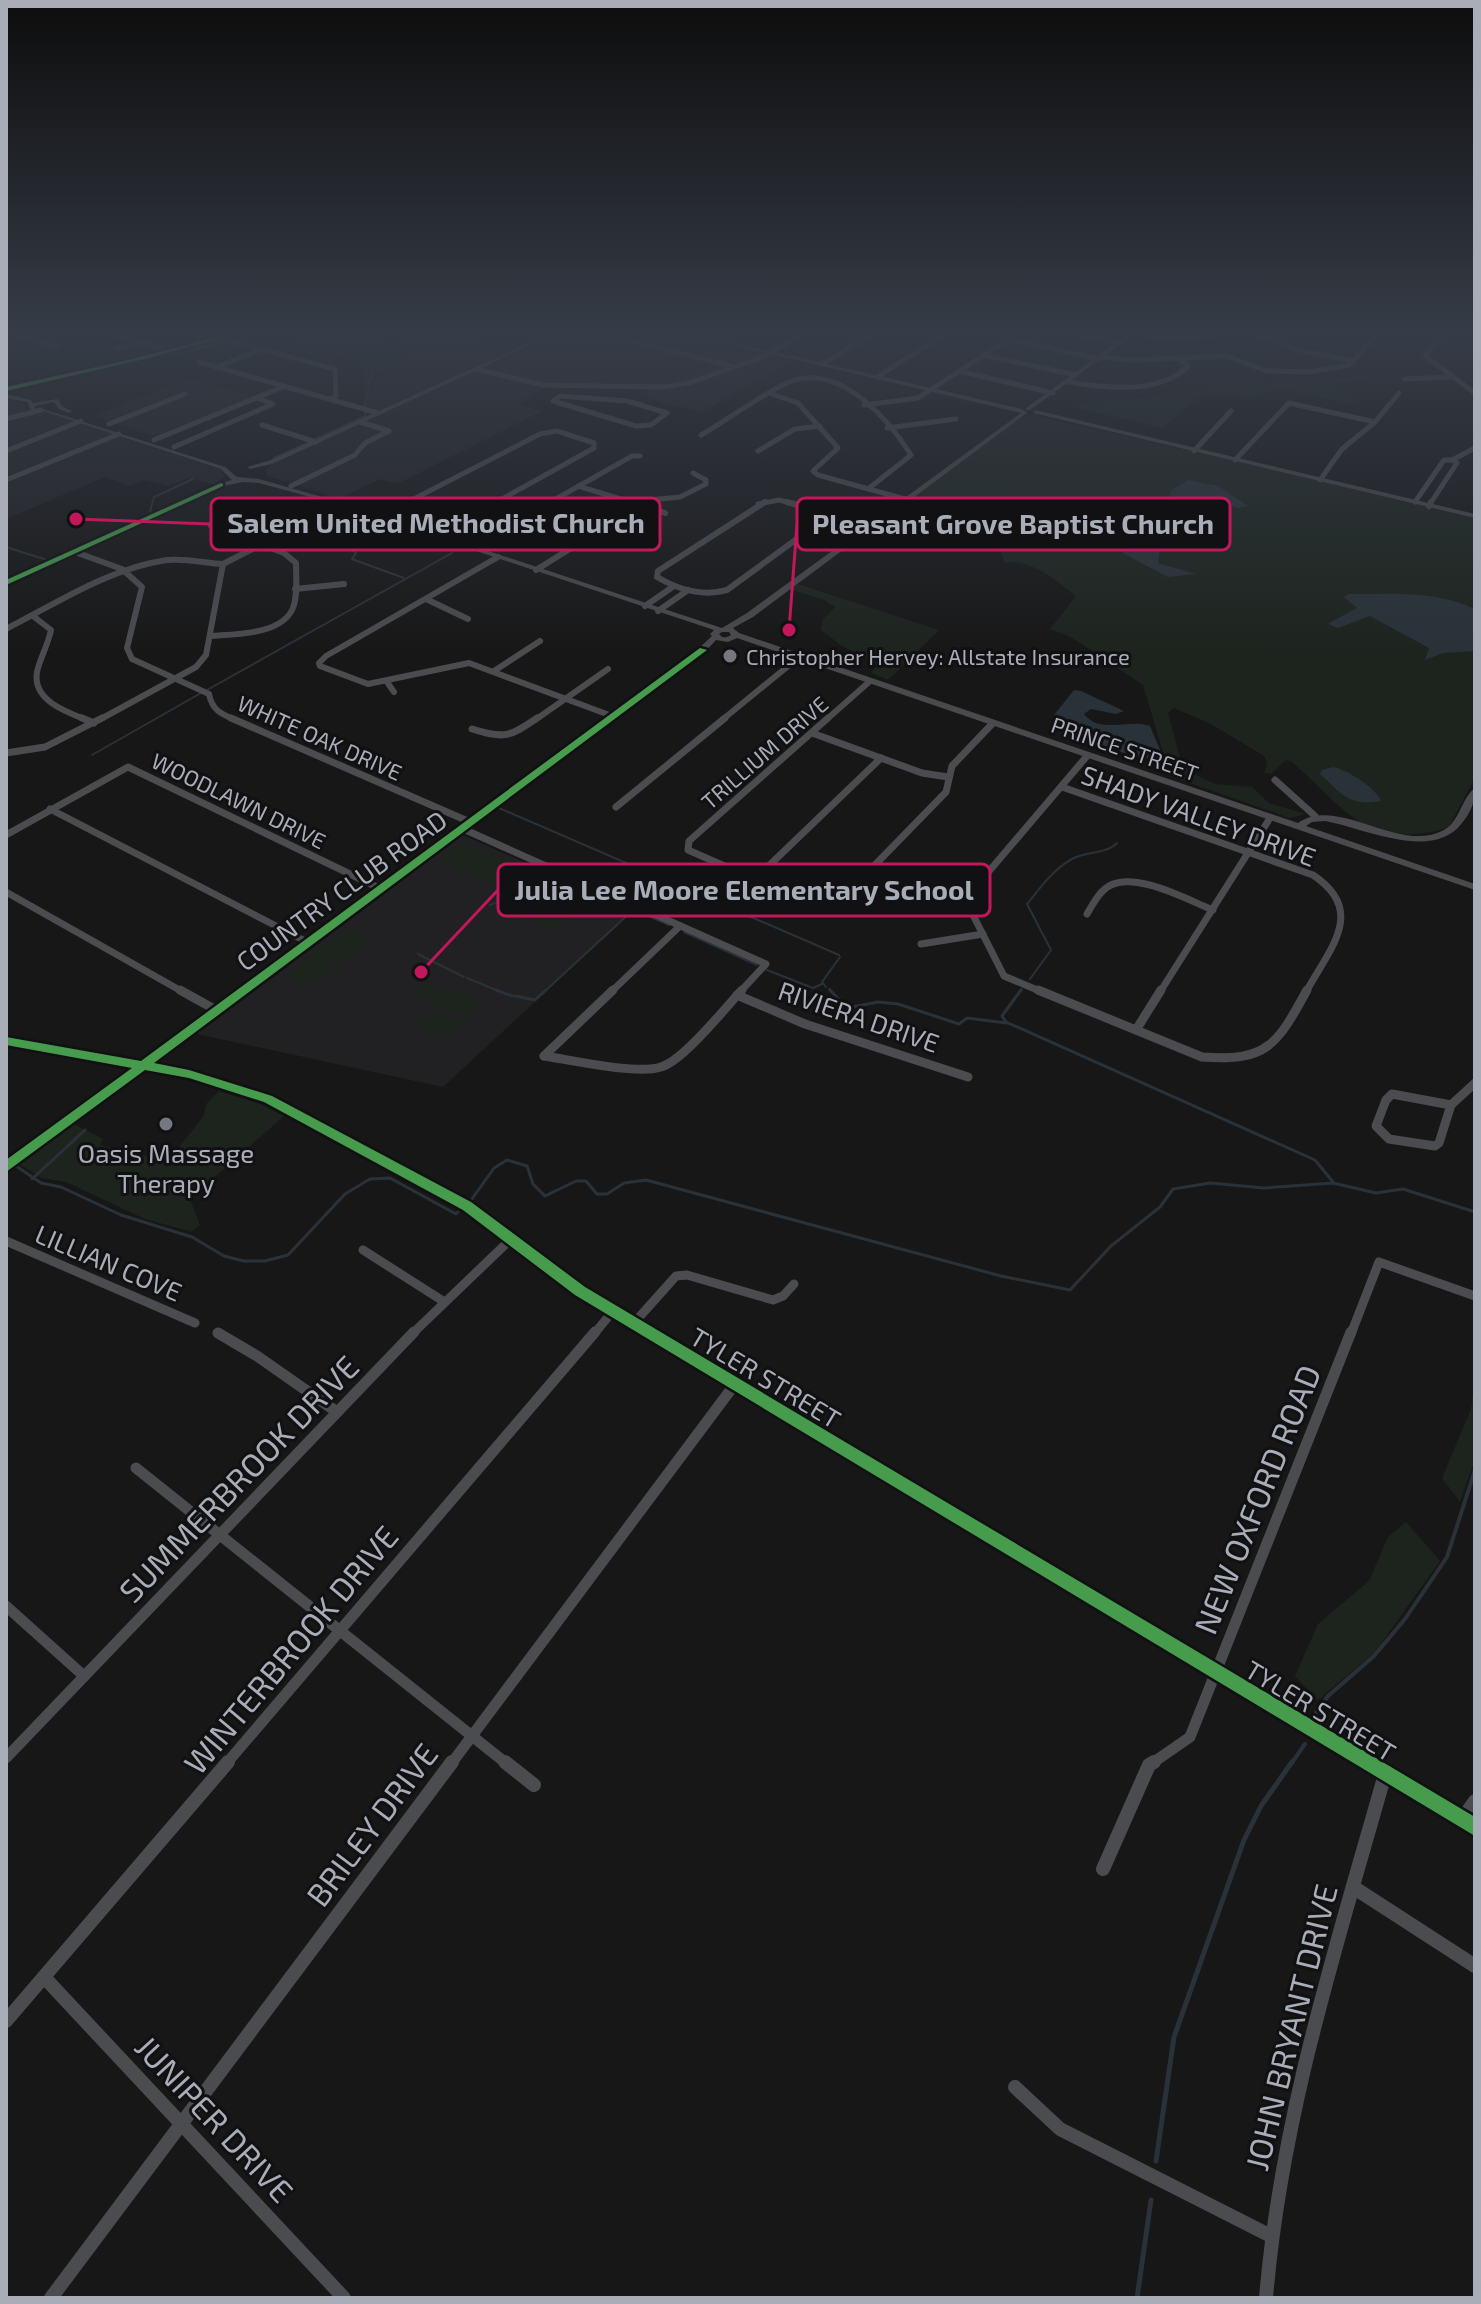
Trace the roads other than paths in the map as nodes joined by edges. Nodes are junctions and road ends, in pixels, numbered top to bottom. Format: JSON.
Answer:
{"nodes":[{"id":1,"x":37,"y":440,"type":"edge"},
{"id":2,"x":109,"y":440,"type":"edge"},
{"id":3,"x":135,"y":440,"type":"edge"},
{"id":4,"x":152,"y":440,"type":"edge"},
{"id":5,"x":191,"y":440,"type":"edge"},
{"id":6,"x":308,"y":440,"type":"edge"},
{"id":7,"x":321,"y":440,"type":"edge"},
{"id":8,"x":373,"y":440,"type":"edge"},
{"id":9,"x":529,"y":440,"type":"edge"},
{"id":10,"x":583,"y":440,"type":"edge"},
{"id":11,"x":777,"y":440,"type":"edge"},
{"id":12,"x":831,"y":440,"type":"edge"},
{"id":13,"x":897,"y":440,"type":"edge"},
{"id":14,"x":986,"y":440,"type":"edge"},
{"id":15,"x":1146,"y":440,"type":"edge"},
{"id":16,"x":1205,"y":440,"type":"edge"},
{"id":17,"x":1254,"y":440,"type":"edge"},
{"id":18,"x":1354,"y":440,"type":"edge"},
{"id":19,"x":316,"y":442,"type":"junction"},
{"id":20,"x":174,"y":447,"type":"junction"},
{"id":21,"x":1475,"y":448,"type":"edge"},
{"id":22,"x":6,"y":451,"type":"edge"},
{"id":23,"x":758,"y":451,"type":"dead end"},
{"id":24,"x":1194,"y":451,"type":"junction"},
{"id":25,"x":182,"y":455,"type":"junction"},
{"id":26,"x":640,"y":456,"type":"dead end"},
{"id":27,"x":211,"y":459,"type":"junction"},
{"id":28,"x":1235,"y":460,"type":"junction"},
{"id":29,"x":1452,"y":460,"type":"junction"},
{"id":30,"x":270,"y":463,"type":"junction"},
{"id":31,"x":250,"y":467,"type":"junction"},
{"id":32,"x":235,"y":471,"type":"junction"},
{"id":33,"x":261,"y":472,"type":"junction"},
{"id":34,"x":693,"y":473,"type":"dead end"},
{"id":35,"x":1434,"y":475,"type":"junction"},
{"id":36,"x":1447,"y":478,"type":"junction"},
{"id":37,"x":6,"y":480,"type":"edge"},
{"id":38,"x":244,"y":480,"type":"junction"},
{"id":39,"x":1320,"y":480,"type":"junction"},
{"id":40,"x":221,"y":485,"type":"junction"},
{"id":41,"x":291,"y":486,"type":"junction"},
{"id":42,"x":578,"y":486,"type":"junction"},
{"id":43,"x":868,"y":489,"type":"junction"},
{"id":44,"x":1422,"y":491,"type":"junction"},
{"id":45,"x":1437,"y":494,"type":"junction"},
{"id":46,"x":905,"y":499,"type":"junction"},
{"id":47,"x":333,"y":501,"type":"junction"},
{"id":48,"x":1415,"y":502,"type":"junction"},
{"id":49,"x":639,"y":504,"type":"junction"},
{"id":50,"x":1429,"y":506,"type":"junction"},
{"id":51,"x":665,"y":513,"type":"dead end"},
{"id":52,"x":1475,"y":516,"type":"edge"},
{"id":53,"x":379,"y":517,"type":"junction"},
{"id":54,"x":211,"y":526,"type":"dead end"},
{"id":55,"x":410,"y":527,"type":"junction"},
{"id":56,"x":259,"y":544,"type":"junction"},
{"id":57,"x":470,"y":548,"type":"junction"},
{"id":58,"x":75,"y":552,"type":"junction"},
{"id":59,"x":498,"y":557,"type":"junction"},
{"id":60,"x":223,"y":564,"type":"junction"},
{"id":61,"x":536,"y":570,"type":"junction"},
{"id":62,"x":125,"y":572,"type":"junction"},
{"id":63,"x":6,"y":583,"type":"edge"},
{"id":64,"x":344,"y":584,"type":"dead end"},
{"id":65,"x":674,"y":586,"type":"junction"},
{"id":66,"x":295,"y":589,"type":"junction"},
{"id":67,"x":688,"y":590,"type":"junction"},
{"id":68,"x":426,"y":599,"type":"junction"},
{"id":69,"x":645,"y":606,"type":"junction"},
{"id":70,"x":658,"y":611,"type":"junction"},
{"id":71,"x":33,"y":616,"type":"junction"},
{"id":72,"x":468,"y":619,"type":"dead end"},
{"id":73,"x":6,"y":629,"type":"edge"},
{"id":74,"x":725,"y":634,"type":"junction"},
{"id":75,"x":211,"y":636,"type":"junction"},
{"id":76,"x":540,"y":641,"type":"dead end"},
{"id":77,"x":798,"y":658,"type":"junction"},
{"id":78,"x":608,"y":669,"type":"dead end"},
{"id":79,"x":494,"y":671,"type":"junction"},
{"id":80,"x":174,"y":679,"type":"junction"},
{"id":81,"x":387,"y":682,"type":"junction"},
{"id":82,"x":869,"y":682,"type":"junction"},
{"id":83,"x":394,"y":692,"type":"dead end"},
{"id":84,"x":566,"y":699,"type":"junction"},
{"id":85,"x":612,"y":716,"type":"junction"},
{"id":86,"x":94,"y":723,"type":"junction"},
{"id":87,"x":992,"y":724,"type":"junction"},
{"id":88,"x":472,"y":729,"type":"dead end"},
{"id":89,"x":812,"y":733,"type":"junction"},
{"id":90,"x":6,"y":753,"type":"edge"},
{"id":91,"x":1087,"y":756,"type":"junction"},
{"id":92,"x":881,"y":758,"type":"junction"},
{"id":93,"x":948,"y":777,"type":"junction"},
{"id":94,"x":1275,"y":780,"type":"dead end"},
{"id":95,"x":1062,"y":787,"type":"junction"},
{"id":96,"x":1475,"y":791,"type":"edge"},
{"id":97,"x":616,"y":807,"type":"dead end"},
{"id":98,"x":50,"y":809,"type":"junction"},
{"id":99,"x":1315,"y":816,"type":"junction"},
{"id":100,"x":1270,"y":818,"type":"junction"},
{"id":101,"x":465,"y":825,"type":"junction"},
{"id":102,"x":1298,"y":828,"type":"junction"},
{"id":103,"x":6,"y":835,"type":"edge"},
{"id":104,"x":1250,"y":852,"type":"junction"},
{"id":105,"x":754,"y":880,"type":"junction"},
{"id":106,"x":1475,"y":887,"type":"edge"},
{"id":107,"x":379,"y":888,"type":"junction"},
{"id":108,"x":6,"y":892,"type":"edge"},
{"id":109,"x":1213,"y":910,"type":"junction"},
{"id":110,"x":1087,"y":914,"type":"dead end"},
{"id":111,"x":680,"y":926,"type":"junction"},
{"id":112,"x":983,"y":934,"type":"junction"},
{"id":113,"x":307,"y":942,"type":"junction"},
{"id":114,"x":921,"y":944,"type":"dead end"},
{"id":115,"x":737,"y":995,"type":"junction"},
{"id":116,"x":216,"y":1010,"type":"junction"},
{"id":117,"x":1136,"y":1030,"type":"junction"},
{"id":118,"x":6,"y":1041,"type":"edge"},
{"id":119,"x":142,"y":1065,"type":"junction"},
{"id":120,"x":968,"y":1077,"type":"dead end"},
{"id":121,"x":1473,"y":1088,"type":"edge"},
{"id":122,"x":1451,"y":1105,"type":"junction"},
{"id":123,"x":6,"y":1167,"type":"edge"},
{"id":124,"x":511,"y":1239,"type":"junction"},
{"id":125,"x":6,"y":1241,"type":"edge"},
{"id":126,"x":363,"y":1250,"type":"dead end"},
{"id":127,"x":794,"y":1284,"type":"dead end"},
{"id":128,"x":1475,"y":1296,"type":"edge"},
{"id":129,"x":443,"y":1301,"type":"junction"},
{"id":130,"x":613,"y":1311,"type":"junction"},
{"id":131,"x":195,"y":1323,"type":"dead end"},
{"id":132,"x":634,"y":1323,"type":"junction"},
{"id":133,"x":218,"y":1333,"type":"dead end"},
{"id":134,"x":735,"y":1384,"type":"junction"},
{"id":135,"x":337,"y":1412,"type":"junction"},
{"id":136,"x":136,"y":1468,"type":"dead end"},
{"id":137,"x":219,"y":1536,"type":"junction"},
{"id":138,"x":6,"y":1606,"type":"edge"},
{"id":139,"x":339,"y":1631,"type":"junction"},
{"id":140,"x":1214,"y":1672,"type":"junction"},
{"id":141,"x":84,"y":1676,"type":"junction"},
{"id":142,"x":472,"y":1736,"type":"junction"},
{"id":143,"x":6,"y":1758,"type":"edge"},
{"id":144,"x":1385,"y":1774,"type":"junction"},
{"id":145,"x":534,"y":1785,"type":"dead end"},
{"id":146,"x":1475,"y":1801,"type":"edge"},
{"id":147,"x":1469,"y":1823,"type":"edge"},
{"id":148,"x":1103,"y":1869,"type":"dead end"},
{"id":149,"x":1353,"y":1887,"type":"junction"},
{"id":150,"x":1475,"y":1966,"type":"edge"},
{"id":151,"x":44,"y":1977,"type":"junction"},
{"id":152,"x":6,"y":2021,"type":"edge"},
{"id":153,"x":1015,"y":2087,"type":"dead end"},
{"id":154,"x":182,"y":2123,"type":"junction"},
{"id":155,"x":1269,"y":2235,"type":"junction"},
{"id":156,"x":336,"y":2295,"type":"edge"},
{"id":157,"x":51,"y":2298,"type":"edge"},
{"id":158,"x":1266,"y":2298,"type":"edge"}],
"edges":[{"from":1,"to":22,"type":"street"},
{"from":2,"to":37,"type":"street"},
{"from":3,"to":25,"type":"street"},
{"from":4,"to":20,"type":"street"},
{"from":5,"to":20,"type":"street"},
{"from":6,"to":19,"type":"street"},
{"from":7,"to":19,"type":"street"},
{"from":8,"to":41,"type":"street"},
{"from":9,"to":53,"type":"street"},
{"from":10,"to":55,"type":"street"},
{"from":11,"to":23,"type":"street"},
{"from":12,"to":43,"type":"street"},
{"from":13,"to":43,"type":"street"},
{"from":14,"to":46,"type":"street","name":"COUNTRY CLUB ROAD"},
{"from":15,"to":24,"type":"street"},
{"from":16,"to":24,"type":"street"},
{"from":17,"to":28,"type":"street"},
{"from":18,"to":39,"type":"street"},
{"from":19,"to":30,"type":"street"},
{"from":20,"to":27,"type":"street"},
{"from":21,"to":29,"type":"street"},
{"from":24,"to":28,"type":"street"},
{"from":25,"to":27,"type":"street"},
{"from":25,"to":32,"type":"street"},
{"from":26,"to":42,"type":"street"},
{"from":27,"to":32,"type":"street"},
{"from":28,"to":39,"type":"street"},
{"from":29,"to":35,"type":"street"},
{"from":29,"to":36,"type":"street"},
{"from":30,"to":31,"type":"street"},
{"from":30,"to":33,"type":"street"},
{"from":31,"to":32,"type":"street"},
{"from":31,"to":33,"type":"street","name":"PRINCE STREET"},
{"from":32,"to":38,"type":"street","name":"PRINCE STREET"},
{"from":32,"to":40,"type":"street"},
{"from":33,"to":38,"type":"street"},
{"from":33,"to":41,"type":"street","name":"PRINCE STREET"},
{"from":34,"to":49,"type":"street"},
{"from":35,"to":36,"type":"street"},
{"from":35,"to":44,"type":"street"},
{"from":36,"to":45,"type":"street"},
{"from":38,"to":40,"type":"street"},
{"from":38,"to":47,"type":"street","name":"PRINCE STREET"},
{"from":39,"to":48,"type":"street"},
{"from":40,"to":58,"type":"street"},
{"from":41,"to":47,"type":"street","name":"PRINCE STREET"},
{"from":42,"to":49,"type":"street"},
{"from":42,"to":57,"type":"street"},
{"from":43,"to":46,"type":"street"},
{"from":44,"to":45,"type":"street"},
{"from":44,"to":48,"type":"street"},
{"from":45,"to":50,"type":"street"},
{"from":46,"to":74,"type":"street","name":"COUNTRY CLUB ROAD"},
{"from":47,"to":53,"type":"street","name":"PRINCE STREET"},
{"from":47,"to":56,"type":"street"},
{"from":48,"to":50,"type":"street"},
{"from":49,"to":51,"type":"street"},
{"from":49,"to":61,"type":"street"},
{"from":50,"to":52,"type":"street"},
{"from":53,"to":55,"type":"street","name":"PRINCE STREET"},
{"from":54,"to":56,"type":"street"},
{"from":55,"to":57,"type":"street","name":"PRINCE STREET"},
{"from":56,"to":60,"type":"street"},
{"from":56,"to":66,"type":"street"},
{"from":57,"to":59,"type":"street","name":"PRINCE STREET"},
{"from":58,"to":62,"type":"street"},
{"from":58,"to":63,"type":"street"},
{"from":59,"to":61,"type":"street","name":"PRINCE STREET"},
{"from":59,"to":68,"type":"street"},
{"from":60,"to":62,"type":"street"},
{"from":60,"to":75,"type":"street"},
{"from":61,"to":69,"type":"street","name":"PRINCE STREET"},
{"from":62,"to":71,"type":"street"},
{"from":62,"to":80,"type":"street","name":"WHITE OAK DRIVE"},
{"from":64,"to":66,"type":"street"},
{"from":65,"to":67,"type":"street"},
{"from":65,"to":67,"type":"street"},
{"from":65,"to":69,"type":"street"},
{"from":66,"to":75,"type":"street"},
{"from":67,"to":70,"type":"street"},
{"from":68,"to":72,"type":"street"},
{"from":68,"to":81,"type":"street"},
{"from":69,"to":70,"type":"street","name":"PRINCE STREET"},
{"from":70,"to":74,"type":"street","name":"PRINCE STREET"},
{"from":71,"to":73,"type":"street"},
{"from":71,"to":86,"type":"street"},
{"from":74,"to":77,"type":"street","name":"PRINCE STREET"},
{"from":74,"to":85,"type":"street","name":"COUNTRY CLUB ROAD"},
{"from":75,"to":80,"type":"street"},
{"from":76,"to":79,"type":"street"},
{"from":77,"to":82,"type":"street","name":"PRINCE STREET"},
{"from":77,"to":97,"type":"street"},
{"from":78,"to":84,"type":"street"},
{"from":79,"to":81,"type":"street"},
{"from":79,"to":84,"type":"street"},
{"from":80,"to":86,"type":"street"},
{"from":80,"to":101,"type":"street","name":"WHITE OAK DRIVE"},
{"from":81,"to":83,"type":"street"},
{"from":82,"to":87,"type":"street","name":"PRINCE STREET"},
{"from":82,"to":89,"type":"street","name":"TRILLIUM DRIVE"},
{"from":84,"to":85,"type":"street"},
{"from":84,"to":88,"type":"street"},
{"from":85,"to":101,"type":"street","name":"COUNTRY CLUB ROAD"},
{"from":86,"to":90,"type":"street"},
{"from":87,"to":91,"type":"street","name":"PRINCE STREET"},
{"from":87,"to":93,"type":"street"},
{"from":89,"to":92,"type":"street"},
{"from":89,"to":105,"type":"street","name":"TRILLIUM DRIVE"},
{"from":91,"to":95,"type":"street","name":"SHADY VALLEY DRIVE"},
{"from":91,"to":100,"type":"street","name":"PRINCE STREET"},
{"from":92,"to":93,"type":"street"},
{"from":92,"to":105,"type":"street"},
{"from":93,"to":105,"type":"street"},
{"from":94,"to":99,"type":"street"},
{"from":95,"to":104,"type":"street","name":"SHADY VALLEY DRIVE"},
{"from":95,"to":112,"type":"street","name":"SHADY VALLEY DRIVE"},
{"from":96,"to":99,"type":"street"},
{"from":98,"to":103,"type":"street"},
{"from":98,"to":107,"type":"street","name":"WOODLAWN DRIVE"},
{"from":98,"to":113,"type":"street"},
{"from":99,"to":102,"type":"street"},
{"from":100,"to":102,"type":"street","name":"PRINCE STREET"},
{"from":100,"to":104,"type":"street"},
{"from":101,"to":107,"type":"street","name":"COUNTRY CLUB ROAD"},
{"from":101,"to":111,"type":"street","name":"RIVIERA DRIVE"},
{"from":102,"to":106,"type":"street","name":"PRINCE STREET"},
{"from":104,"to":109,"type":"street"},
{"from":104,"to":117,"type":"street","name":"SHADY VALLEY DRIVE"},
{"from":107,"to":113,"type":"street","name":"COUNTRY CLUB ROAD"},
{"from":108,"to":116,"type":"street"},
{"from":109,"to":110,"type":"street"},
{"from":109,"to":117,"type":"street"},
{"from":111,"to":115,"type":"street","name":"RIVIERA DRIVE"},
{"from":111,"to":115,"type":"street"},
{"from":112,"to":114,"type":"street"},
{"from":112,"to":117,"type":"street"},
{"from":113,"to":116,"type":"street","name":"COUNTRY CLUB ROAD"},
{"from":115,"to":120,"type":"street","name":"RIVIERA DRIVE"},
{"from":116,"to":119,"type":"street","name":"COUNTRY CLUB ROAD"},
{"from":118,"to":119,"type":"street","name":"TYLER STREET"},
{"from":119,"to":123,"type":"street","name":"COUNTRY CLUB ROAD"},
{"from":119,"to":124,"type":"street","name":"TYLER STREET"},
{"from":121,"to":122,"type":"street"},
{"from":122,"to":122,"type":"street"},
{"from":124,"to":129,"type":"street","name":"SUMMERBROOK DRIVE"},
{"from":124,"to":130,"type":"street","name":"TYLER STREET"},
{"from":125,"to":131,"type":"street","name":"LILLIAN COVE"},
{"from":126,"to":129,"type":"street"},
{"from":127,"to":132,"type":"street"},
{"from":128,"to":140,"type":"street","name":"NEW OXFORD ROAD"},
{"from":129,"to":135,"type":"street","name":"SUMMERBROOK DRIVE"},
{"from":130,"to":132,"type":"street","name":"TYLER STREET"},
{"from":130,"to":139,"type":"street","name":"WINTERBROOK DRIVE"},
{"from":132,"to":134,"type":"street","name":"TYLER STREET"},
{"from":133,"to":135,"type":"street"},
{"from":134,"to":140,"type":"street","name":"TYLER STREET"},
{"from":134,"to":142,"type":"street","name":"BRILEY DRIVE"},
{"from":135,"to":137,"type":"street","name":"SUMMERBROOK DRIVE"},
{"from":136,"to":137,"type":"street"},
{"from":137,"to":139,"type":"street"},
{"from":137,"to":141,"type":"street","name":"SUMMERBROOK DRIVE"},
{"from":138,"to":141,"type":"street"},
{"from":139,"to":142,"type":"street"},
{"from":139,"to":151,"type":"street","name":"WINTERBROOK DRIVE"},
{"from":140,"to":144,"type":"street","name":"TYLER STREET"},
{"from":140,"to":148,"type":"street","name":"NEW OXFORD ROAD"},
{"from":141,"to":143,"type":"street","name":"SUMMERBROOK DRIVE"},
{"from":142,"to":145,"type":"street"},
{"from":142,"to":154,"type":"street","name":"BRILEY DRIVE"},
{"from":144,"to":147,"type":"street","name":"TYLER STREET"},
{"from":144,"to":149,"type":"street","name":"JOHN BRYANT DRIVE"},
{"from":146,"to":147,"type":"street"},
{"from":149,"to":150,"type":"street"},
{"from":149,"to":155,"type":"street","name":"JOHN BRYANT DRIVE"},
{"from":151,"to":152,"type":"street","name":"WINTERBROOK DRIVE"},
{"from":151,"to":154,"type":"street","name":"JUNIPER DRIVE"},
{"from":153,"to":155,"type":"street"},
{"from":154,"to":156,"type":"street","name":"JUNIPER DRIVE"},
{"from":154,"to":157,"type":"street","name":"BRILEY DRIVE"},
{"from":155,"to":158,"type":"street","name":"JOHN BRYANT DRIVE"}]}
